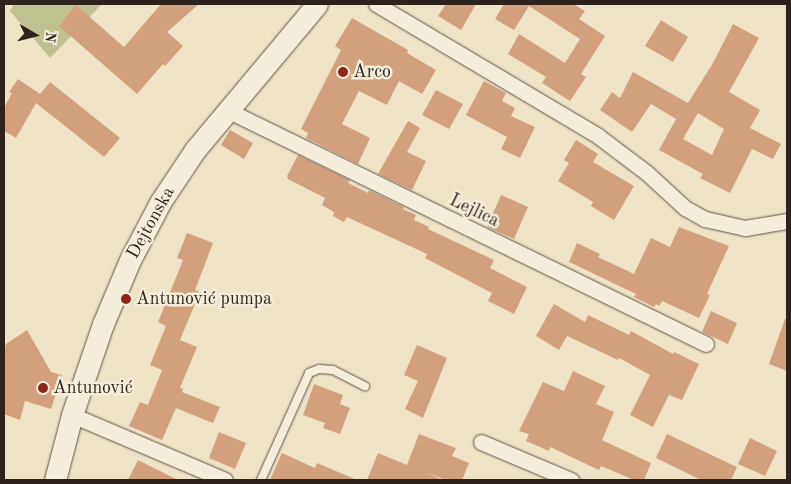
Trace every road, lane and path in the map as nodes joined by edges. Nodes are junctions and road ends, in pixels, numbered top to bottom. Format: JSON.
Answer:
{"nodes":[{"id":1,"x":317,"y":4,"type":"edge"},
{"id":2,"x":376,"y":4,"type":"edge"},
{"id":3,"x":227,"y":110,"type":"junction"},
{"id":4,"x":787,"y":221,"type":"edge"},
{"id":5,"x":706,"y":344,"type":"dead end"},
{"id":6,"x":366,"y":386,"type":"dead end"},
{"id":7,"x":72,"y":415,"type":"junction"},
{"id":8,"x":481,"y":442,"type":"dead end"},
{"id":9,"x":546,"y":475,"type":"edge"},
{"id":10,"x":55,"y":480,"type":"edge"},
{"id":11,"x":225,"y":480,"type":"edge"},
{"id":12,"x":261,"y":480,"type":"edge"},
{"id":13,"x":571,"y":480,"type":"edge"}],
"edges":[{"from":1,"to":3,"type":"main road","name":"Dejtonska"},
{"from":2,"to":4,"type":"street"},
{"from":3,"to":5,"type":"street","name":"Lejlica"},
{"from":3,"to":7,"type":"main road","name":"Dejtonska"},
{"from":6,"to":12,"type":"lane"},
{"from":7,"to":10,"type":"main road","name":"Dejtonska"},
{"from":7,"to":11,"type":"street"},
{"from":8,"to":9,"type":"street"},
{"from":9,"to":13,"type":"street"}]}
